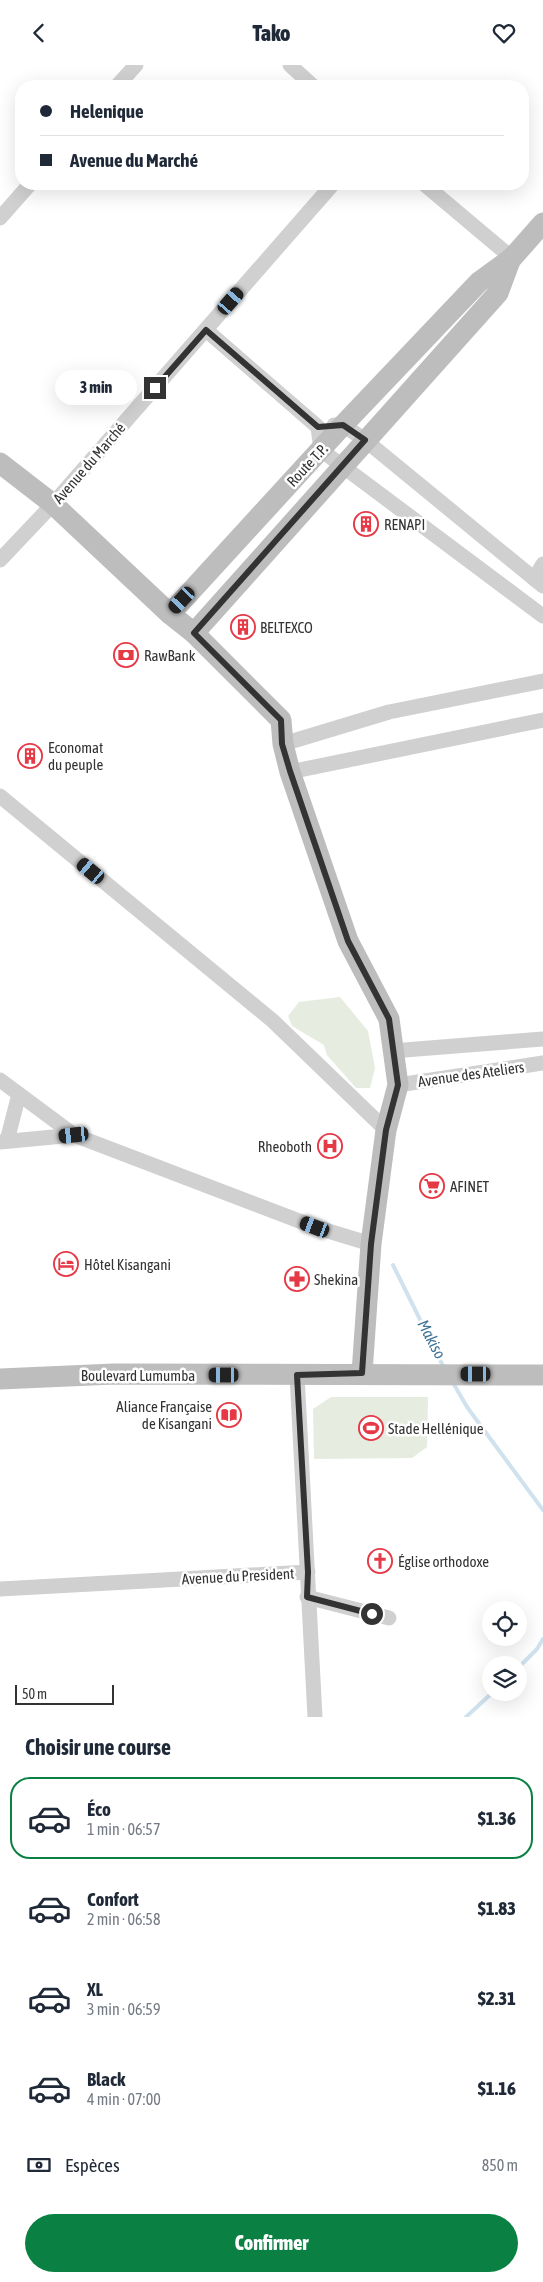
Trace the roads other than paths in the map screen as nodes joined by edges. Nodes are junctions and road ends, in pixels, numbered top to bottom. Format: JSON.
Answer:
{"nodes":[{"id":1,"x":136,"y":65,"type":"edge"},
{"id":2,"x":290,"y":65,"type":"edge"},
{"id":3,"x":122,"y":80,"type":"edge"},
{"id":4,"x":306,"y":80,"type":"edge"},
{"id":5,"x":25,"y":190,"type":"edge"},
{"id":6,"x":328,"y":190,"type":"edge"},
{"id":7,"x":431,"y":190,"type":"edge"},
{"id":8,"x":0,"y":218,"type":"edge"},
{"id":9,"x":543,"y":223,"type":"edge"},
{"id":10,"x":512,"y":258,"type":"junction"},
{"id":11,"x":206,"y":330,"type":"junction"},
{"id":12,"x":343,"y":425,"type":"junction"},
{"id":13,"x":318,"y":427,"type":"junction"},
{"id":14,"x":365,"y":440,"type":"junction"},
{"id":15,"x":322,"y":450,"type":"junction"},
{"id":16,"x":0,"y":463,"type":"edge"},
{"id":17,"x":343,"y":467,"type":"junction"},
{"id":18,"x":53,"y":504,"type":"junction"},
{"id":19,"x":0,"y":559,"type":"edge"},
{"id":20,"x":543,"y":563,"type":"edge"},
{"id":21,"x":539,"y":583,"type":"edge"},
{"id":22,"x":170,"y":614,"type":"junction"},
{"id":23,"x":543,"y":616,"type":"edge"},
{"id":24,"x":194,"y":633,"type":"junction"},
{"id":25,"x":543,"y":681,"type":"edge"},
{"id":26,"x":543,"y":720,"type":"edge"},
{"id":27,"x":282,"y":744,"type":"junction"},
{"id":28,"x":290,"y":771,"type":"junction"},
{"id":29,"x":0,"y":795,"type":"edge"},
{"id":30,"x":543,"y":1039,"type":"edge"},
{"id":31,"x":392,"y":1051,"type":"junction"},
{"id":32,"x":543,"y":1063,"type":"edge"},
{"id":33,"x":0,"y":1081,"type":"edge"},
{"id":34,"x":398,"y":1085,"type":"junction"},
{"id":35,"x":19,"y":1094,"type":"junction"},
{"id":36,"x":386,"y":1130,"type":"junction"},
{"id":37,"x":74,"y":1135,"type":"junction"},
{"id":38,"x":4,"y":1142,"type":"edge"},
{"id":39,"x":371,"y":1244,"type":"junction"},
{"id":40,"x":362,"y":1373,"type":"junction"},
{"id":41,"x":297,"y":1375,"type":"junction"},
{"id":42,"x":543,"y":1377,"type":"edge"},
{"id":43,"x":0,"y":1379,"type":"edge"},
{"id":44,"x":308,"y":1572,"type":"junction"},
{"id":45,"x":0,"y":1589,"type":"edge"},
{"id":46,"x":307,"y":1597,"type":"junction"},
{"id":47,"x":389,"y":1618,"type":"dead end"},
{"id":48,"x":315,"y":1717,"type":"edge"}],
"edges":[{"from":1,"to":3,"type":"street"},
{"from":2,"to":4,"type":"street"},
{"from":5,"to":8,"type":"street"},
{"from":6,"to":11,"type":"street","name":"Avenue du Marché"},
{"from":7,"to":10,"type":"street"},
{"from":9,"to":10,"type":"street","name":"Route T.P."},
{"from":10,"to":12,"type":"street","name":"Route T.P."},
{"from":10,"to":14,"type":"street","name":"Route T.P."},
{"from":11,"to":13,"type":"street"},
{"from":11,"to":18,"type":"street","name":"Avenue du Marché"},
{"from":12,"to":13,"type":"street"},
{"from":12,"to":14,"type":"street"},
{"from":12,"to":15,"type":"street","name":"Route T.P."},
{"from":13,"to":15,"type":"street"},
{"from":14,"to":17,"type":"street","name":"Route T.P."},
{"from":14,"to":21,"type":"street"},
{"from":15,"to":17,"type":"street"},
{"from":15,"to":22,"type":"street","name":"Route T.P."},
{"from":16,"to":18,"type":"street"},
{"from":17,"to":23,"type":"street"},
{"from":17,"to":24,"type":"street","name":"Route T.P."},
{"from":18,"to":19,"type":"street","name":"Avenue du Marché"},
{"from":18,"to":22,"type":"street"},
{"from":20,"to":21,"type":"street"},
{"from":22,"to":24,"type":"street"},
{"from":24,"to":27,"type":"street"},
{"from":25,"to":27,"type":"street"},
{"from":26,"to":28,"type":"street"},
{"from":27,"to":28,"type":"street"},
{"from":28,"to":31,"type":"street"},
{"from":29,"to":36,"type":"street"},
{"from":30,"to":31,"type":"street"},
{"from":31,"to":34,"type":"street"},
{"from":32,"to":34,"type":"street","name":"Avenue des Ateliers"},
{"from":33,"to":35,"type":"street"},
{"from":34,"to":36,"type":"street"},
{"from":35,"to":37,"type":"street"},
{"from":35,"to":38,"type":"street"},
{"from":36,"to":39,"type":"street"},
{"from":37,"to":38,"type":"street"},
{"from":37,"to":39,"type":"street"},
{"from":39,"to":40,"type":"street"},
{"from":40,"to":41,"type":"street","name":"Boulevard Lumumba"},
{"from":40,"to":42,"type":"street","name":"Boulevard Lumumba"},
{"from":41,"to":43,"type":"street","name":"Boulevard Lumumba"},
{"from":41,"to":44,"type":"street","name":"Avenue du President"},
{"from":44,"to":45,"type":"street","name":"Avenue du President"},
{"from":44,"to":46,"type":"street"},
{"from":46,"to":47,"type":"street"},
{"from":46,"to":48,"type":"street"}]}
